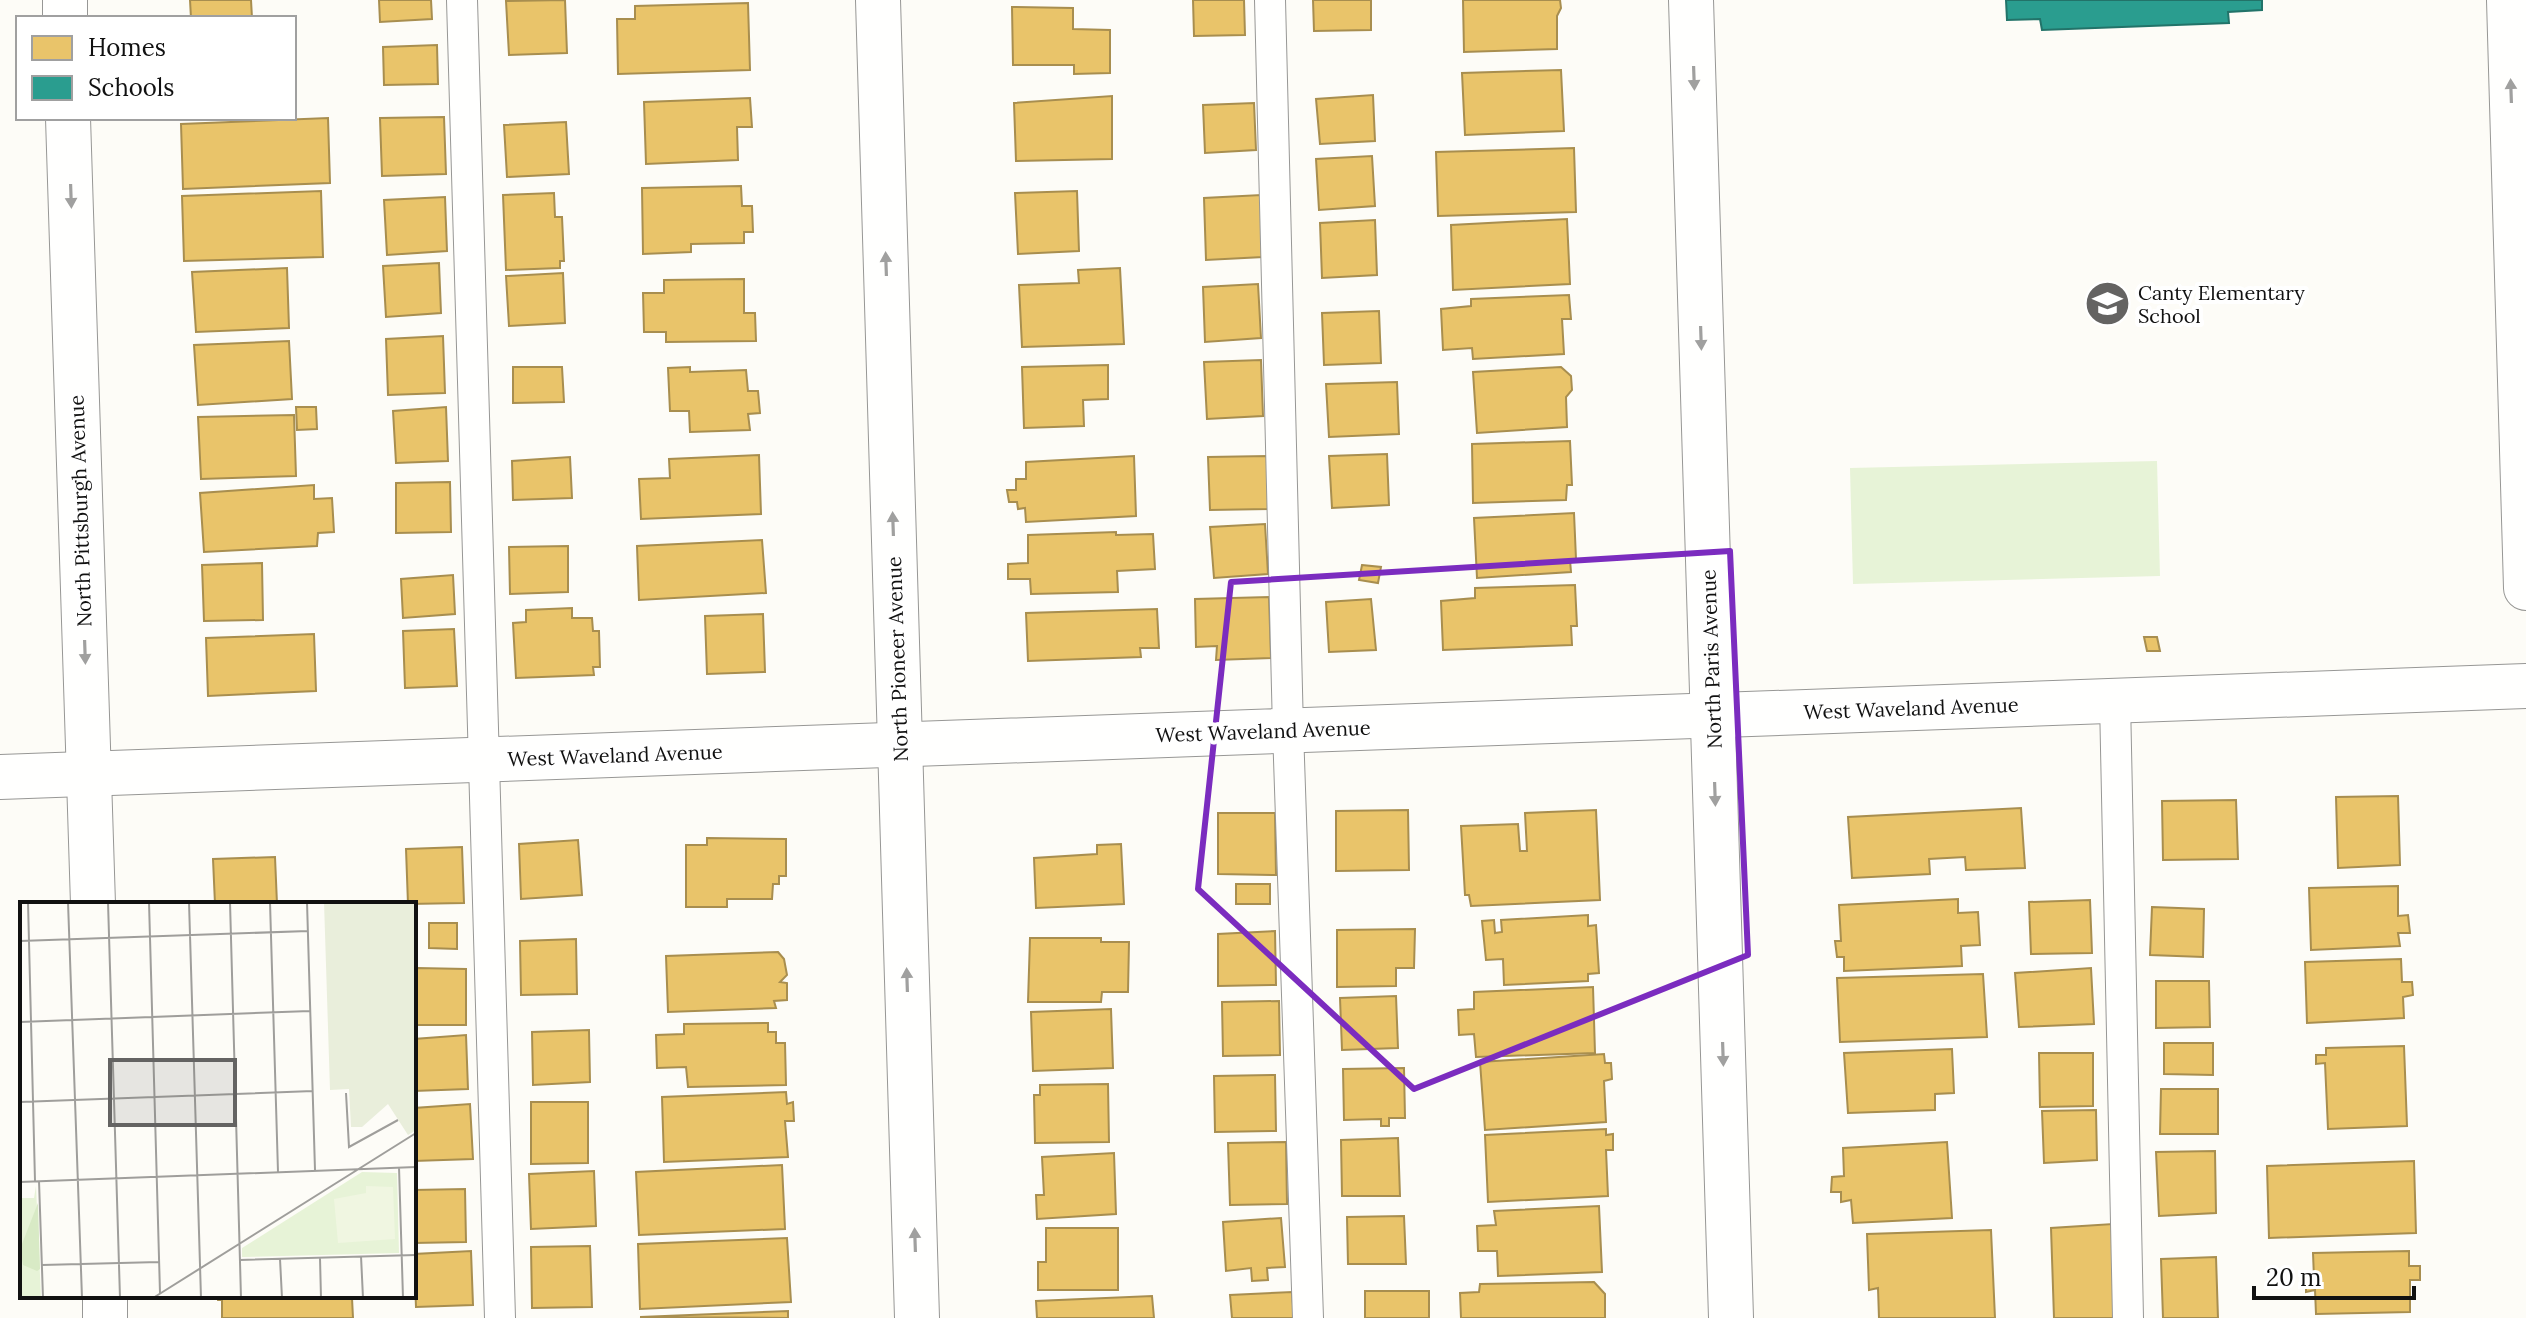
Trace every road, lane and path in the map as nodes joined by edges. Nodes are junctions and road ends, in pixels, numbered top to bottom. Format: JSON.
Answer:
{"nodes":[{"id":1,"x":462,"y":0,"type":"edge"},
{"id":2,"x":878,"y":0,"type":"edge"},
{"id":3,"x":1270,"y":0,"type":"edge"},
{"id":4,"x":1691,"y":0,"type":"edge"},
{"id":5,"x":2509,"y":0,"type":"edge"},
{"id":6,"x":68,"y":120,"type":"edge"},
{"id":7,"x":2526,"y":588,"type":"edge"},
{"id":8,"x":2526,"y":686,"type":"edge"},
{"id":9,"x":2115,"y":701,"type":"junction"},
{"id":10,"x":1713,"y":715,"type":"junction"},
{"id":11,"x":1288,"y":730,"type":"junction"},
{"id":12,"x":900,"y":744,"type":"junction"},
{"id":13,"x":484,"y":759,"type":"junction"},
{"id":14,"x":89,"y":774,"type":"junction"},
{"id":15,"x":0,"y":777,"type":"edge"},
{"id":16,"x":93,"y":902,"type":"edge"},
{"id":17,"x":500,"y":1318,"type":"edge"},
{"id":18,"x":917,"y":1318,"type":"edge"},
{"id":19,"x":1308,"y":1318,"type":"edge"},
{"id":20,"x":1731,"y":1318,"type":"edge"},
{"id":21,"x":2128,"y":1318,"type":"edge"}],
"edges":[{"from":1,"to":13,"type":"lane"},
{"from":12,"to":2,"type":"street","name":"North Pioneer Avenue","one_way":true},
{"from":3,"to":11,"type":"lane"},
{"from":4,"to":10,"type":"street","name":"North Paris Avenue","one_way":true},
{"from":7,"to":5,"type":"street","one_way":true},
{"from":6,"to":14,"type":"street","name":"North Pittsburgh Avenue","one_way":true},
{"from":8,"to":9,"type":"street","name":"West Waveland Avenue"},
{"from":9,"to":10,"type":"street","name":"West Waveland Avenue"},
{"from":9,"to":21,"type":"lane"},
{"from":10,"to":11,"type":"street","name":"West Waveland Avenue"},
{"from":10,"to":20,"type":"street","name":"North Paris Avenue","one_way":true},
{"from":11,"to":12,"type":"street","name":"West Waveland Avenue"},
{"from":11,"to":19,"type":"lane"},
{"from":12,"to":13,"type":"street","name":"West Waveland Avenue"},
{"from":18,"to":12,"type":"street","name":"North Pioneer Avenue","one_way":true},
{"from":13,"to":14,"type":"street","name":"West Waveland Avenue"},
{"from":13,"to":17,"type":"lane"},
{"from":14,"to":15,"type":"street","name":"West Waveland Avenue"},
{"from":14,"to":16,"type":"street","name":"North Pittsburgh Avenue"}]}
